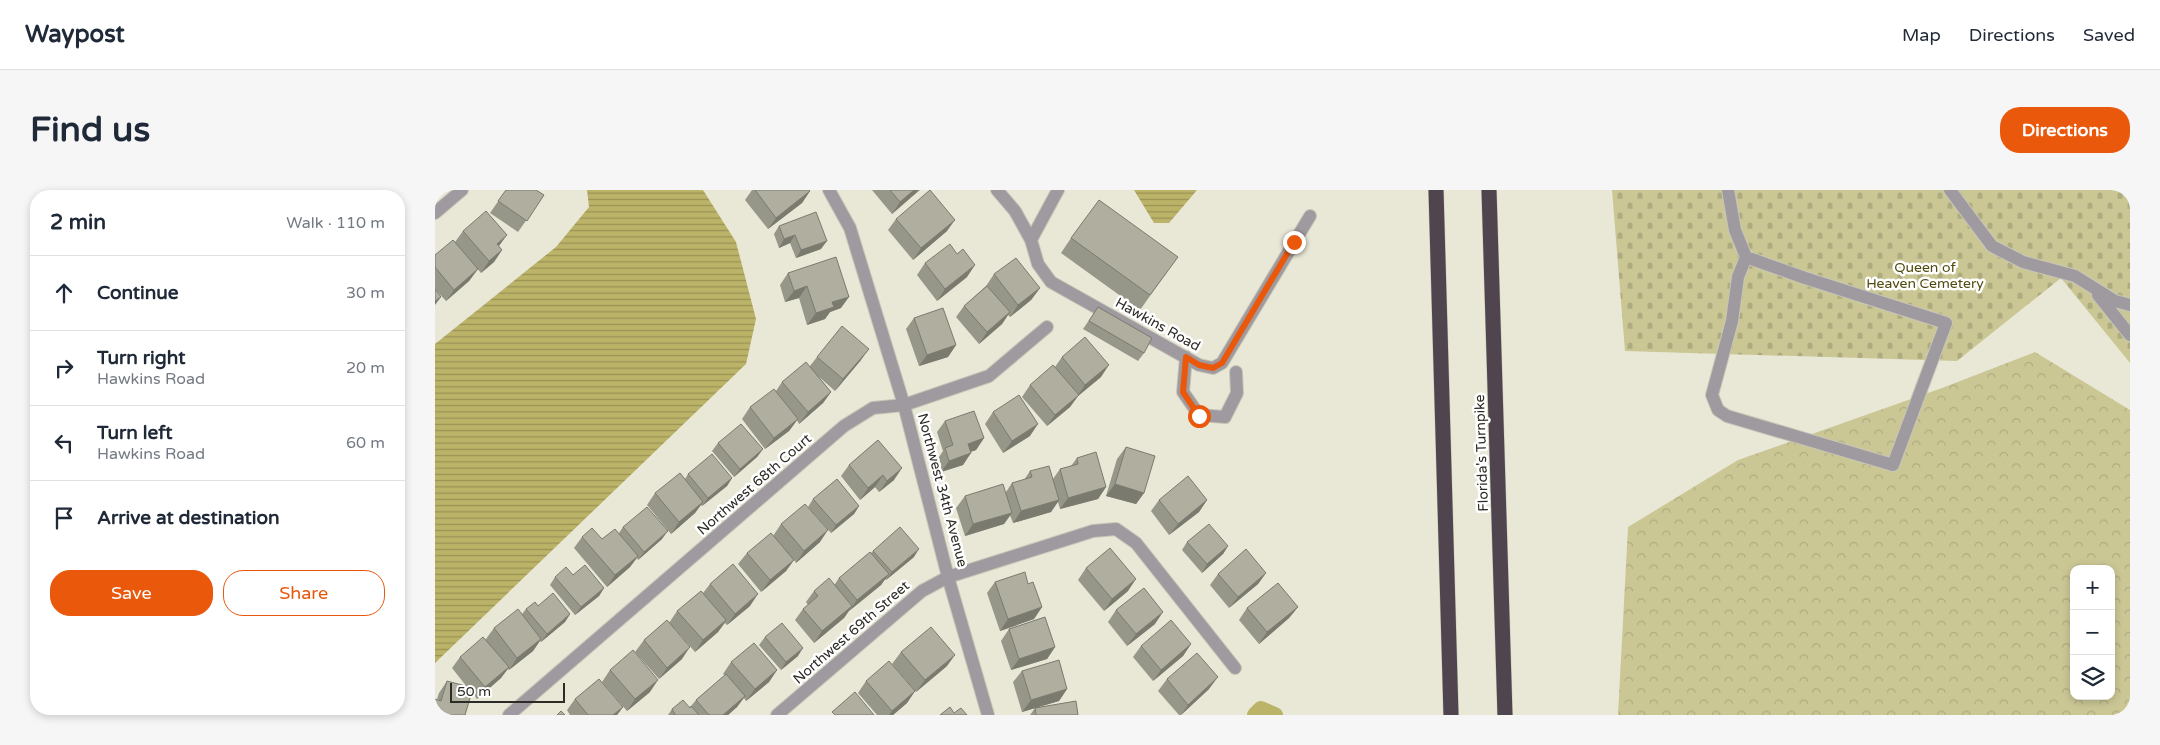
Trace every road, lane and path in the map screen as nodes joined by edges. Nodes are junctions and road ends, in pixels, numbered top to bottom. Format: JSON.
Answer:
{"nodes":[{"id":1,"x":462,"y":190,"type":"edge"},
{"id":2,"x":829,"y":190,"type":"edge"},
{"id":3,"x":997,"y":190,"type":"edge"},
{"id":4,"x":1058,"y":190,"type":"edge"},
{"id":5,"x":1436,"y":190,"type":"edge"},
{"id":6,"x":1489,"y":190,"type":"edge"},
{"id":7,"x":1728,"y":190,"type":"edge"},
{"id":8,"x":1950,"y":190,"type":"edge"},
{"id":9,"x":435,"y":213,"type":"edge"},
{"id":10,"x":1310,"y":216,"type":"dead end"},
{"id":11,"x":1031,"y":240,"type":"junction"},
{"id":12,"x":1746,"y":257,"type":"junction"},
{"id":13,"x":2092,"y":287,"type":"junction"},
{"id":14,"x":2130,"y":305,"type":"edge"},
{"id":15,"x":1047,"y":327,"type":"dead end"},
{"id":16,"x":2130,"y":335,"type":"edge"},
{"id":17,"x":1186,"y":357,"type":"junction"},
{"id":18,"x":1236,"y":372,"type":"dead end"},
{"id":19,"x":904,"y":405,"type":"junction"},
{"id":20,"x":948,"y":577,"type":"junction"},
{"id":21,"x":1235,"y":668,"type":"dead end"},
{"id":22,"x":509,"y":715,"type":"edge"},
{"id":23,"x":777,"y":715,"type":"edge"},
{"id":24,"x":987,"y":715,"type":"edge"},
{"id":25,"x":1451,"y":715,"type":"edge"},
{"id":26,"x":1505,"y":715,"type":"edge"}],
"edges":[{"from":1,"to":9,"type":"street"},
{"from":2,"to":19,"type":"street","name":"Northwest 34th Avenue"},
{"from":3,"to":11,"type":"street","name":"Hawkins Road"},
{"from":4,"to":11,"type":"street"},
{"from":5,"to":25,"type":"highway"},
{"from":6,"to":26,"type":"highway","name":"Florida's Turnpike"},
{"from":7,"to":12,"type":"street"},
{"from":8,"to":13,"type":"street"},
{"from":10,"to":17,"type":"street","name":"Hawkins Road"},
{"from":11,"to":17,"type":"street","name":"Hawkins Road"},
{"from":12,"to":12,"type":"street"},
{"from":13,"to":14,"type":"street"},
{"from":13,"to":16,"type":"street"},
{"from":15,"to":19,"type":"street","name":"Northwest 68th Court"},
{"from":17,"to":18,"type":"street"},
{"from":19,"to":20,"type":"street","name":"Northwest 34th Avenue"},
{"from":19,"to":22,"type":"street","name":"Northwest 68th Court"},
{"from":20,"to":21,"type":"street","name":"Northwest 34th Avenue"},
{"from":20,"to":23,"type":"street","name":"Northwest 69th Street"},
{"from":20,"to":24,"type":"street"}]}
